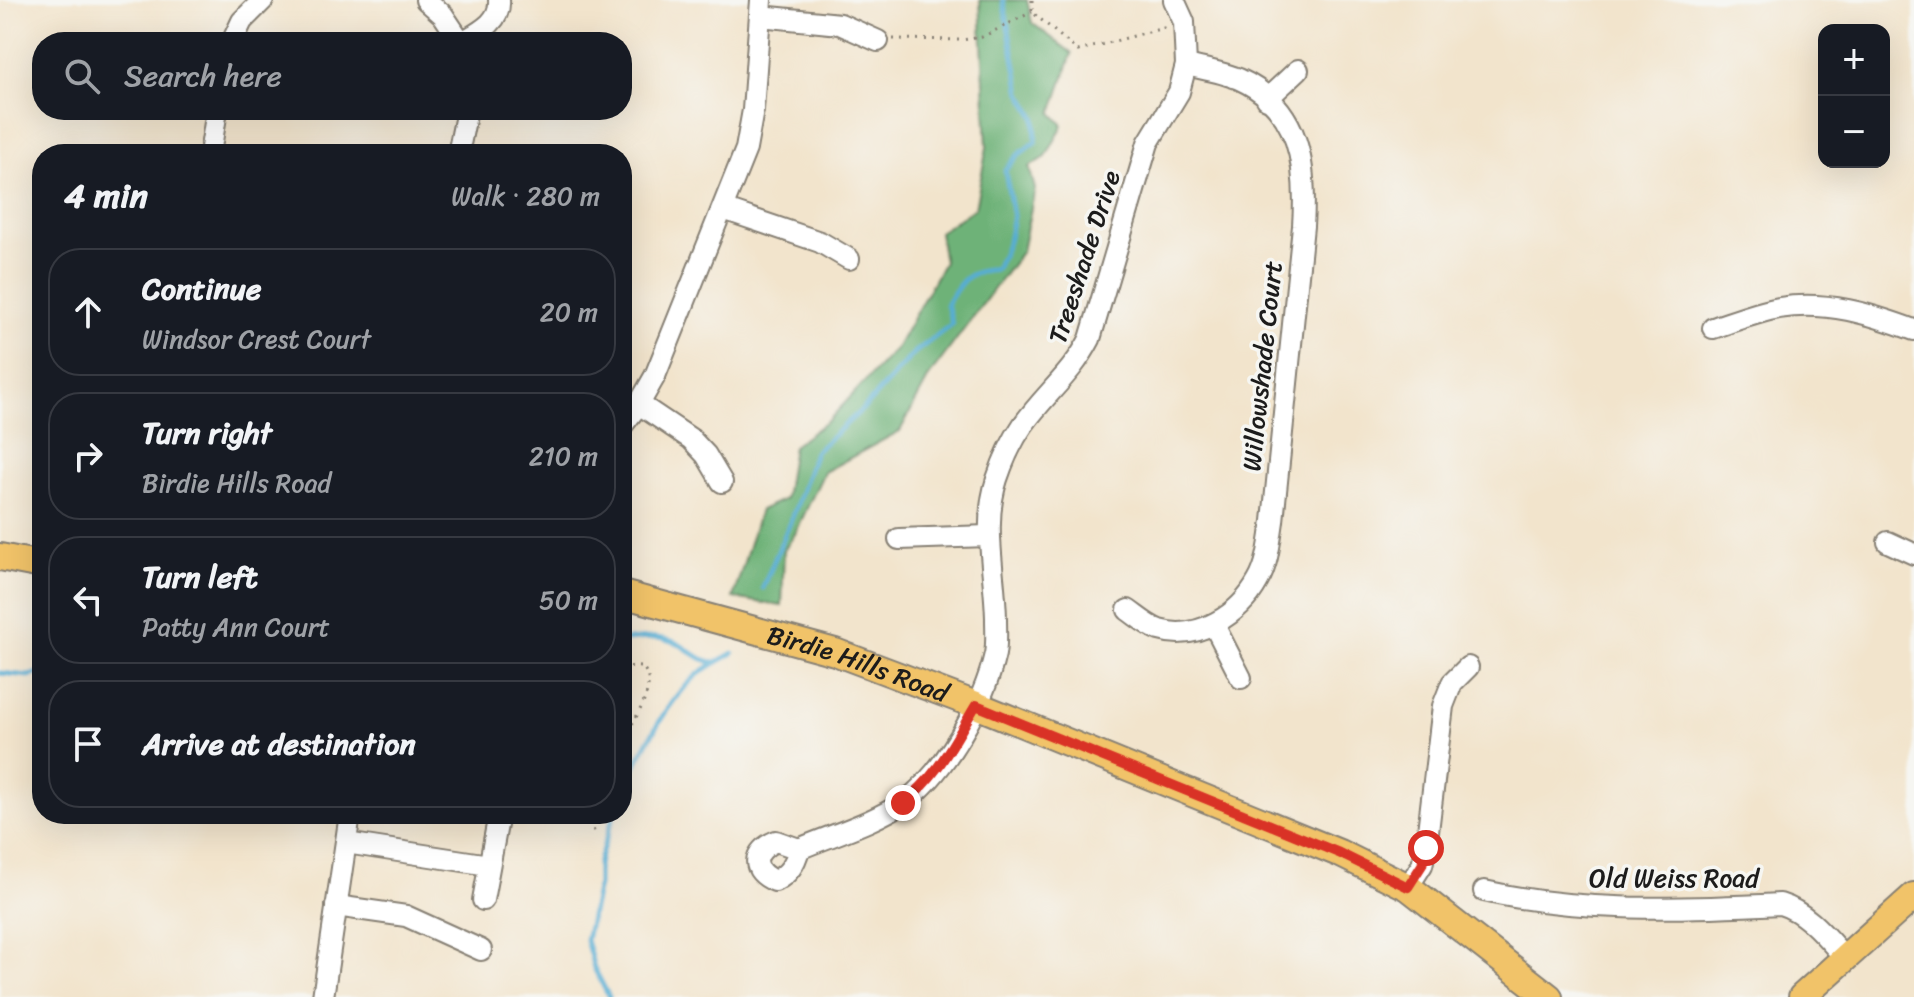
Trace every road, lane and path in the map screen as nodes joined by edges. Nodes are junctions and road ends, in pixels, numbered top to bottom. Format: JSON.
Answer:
{"nodes":[{"id":1,"x":263,"y":0,"type":"edge"},
{"id":2,"x":499,"y":0,"type":"edge"},
{"id":3,"x":1032,"y":0,"type":"edge"},
{"id":4,"x":1174,"y":0,"type":"edge"},
{"id":5,"x":441,"y":4,"type":"edge"},
{"id":6,"x":761,"y":8,"type":"edge"},
{"id":7,"x":1032,"y":12,"type":"junction"},
{"id":8,"x":1184,"y":22,"type":"junction"},
{"id":9,"x":237,"y":32,"type":"edge"},
{"id":10,"x":456,"y":32,"type":"edge"},
{"id":11,"x":478,"y":32,"type":"edge"},
{"id":12,"x":878,"y":41,"type":"joint"},
{"id":13,"x":1186,"y":65,"type":"junction"},
{"id":14,"x":1298,"y":70,"type":"dead end"},
{"id":15,"x":1267,"y":99,"type":"junction"},
{"id":16,"x":215,"y":120,"type":"edge"},
{"id":17,"x":465,"y":120,"type":"edge"},
{"id":18,"x":212,"y":144,"type":"edge"},
{"id":19,"x":460,"y":144,"type":"edge"},
{"id":20,"x":723,"y":209,"type":"junction"},
{"id":21,"x":849,"y":259,"type":"dead end"},
{"id":22,"x":1713,"y":328,"type":"dead end"},
{"id":23,"x":1914,"y":330,"type":"edge"},
{"id":24,"x":639,"y":404,"type":"junction"},
{"id":25,"x":632,"y":413,"type":"edge"},
{"id":26,"x":722,"y":482,"type":"dead end"},
{"id":27,"x":988,"y":536,"type":"junction"},
{"id":28,"x":899,"y":539,"type":"dead end"},
{"id":29,"x":1888,"y":542,"type":"dead end"},
{"id":30,"x":1914,"y":554,"type":"edge"},
{"id":31,"x":0,"y":557,"type":"edge"},
{"id":32,"x":32,"y":563,"type":"edge"},
{"id":33,"x":632,"y":597,"type":"edge"},
{"id":34,"x":1128,"y":610,"type":"dead end"},
{"id":35,"x":1214,"y":625,"type":"junction"},
{"id":36,"x":632,"y":666,"type":"edge"},
{"id":37,"x":1468,"y":667,"type":"dead end"},
{"id":38,"x":1241,"y":678,"type":"dead end"},
{"id":39,"x":976,"y":705,"type":"junction"},
{"id":40,"x":632,"y":722,"type":"edge"},
{"id":41,"x":349,"y":824,"type":"edge"},
{"id":42,"x":497,"y":824,"type":"edge"},
{"id":43,"x":592,"y":824,"type":"edge"},
{"id":44,"x":595,"y":835,"type":"dead end"},
{"id":45,"x":346,"y":843,"type":"junction"},
{"id":46,"x":799,"y":849,"type":"dead end"},
{"id":47,"x":489,"y":865,"type":"junction"},
{"id":48,"x":1408,"y":887,"type":"junction"},
{"id":49,"x":1484,"y":891,"type":"dead end"},
{"id":50,"x":1914,"y":896,"type":"edge"},
{"id":51,"x":483,"y":900,"type":"dead end"},
{"id":52,"x":336,"y":906,"type":"junction"},
{"id":53,"x":481,"y":950,"type":"dead end"},
{"id":54,"x":1845,"y":958,"type":"junction"},
{"id":55,"x":323,"y":997,"type":"edge"},
{"id":56,"x":1549,"y":997,"type":"edge"},
{"id":57,"x":1802,"y":997,"type":"edge"}],
"edges":[{"from":1,"to":9,"type":"street"},
{"from":2,"to":11,"type":"street"},
{"from":3,"to":7,"type":"path"},
{"from":4,"to":8,"type":"street","name":"Treeshade Drive"},
{"from":5,"to":10,"type":"street"},
{"from":6,"to":12,"type":"street"},
{"from":6,"to":20,"type":"street"},
{"from":7,"to":8,"type":"path"},
{"from":7,"to":12,"type":"path"},
{"from":8,"to":13,"type":"street","name":"Treeshade Drive"},
{"from":13,"to":15,"type":"street","name":"Willowshade Court"},
{"from":13,"to":27,"type":"street","name":"Treeshade Drive"},
{"from":14,"to":15,"type":"street"},
{"from":15,"to":35,"type":"street","name":"Willowshade Court"},
{"from":16,"to":18,"type":"street"},
{"from":17,"to":19,"type":"street"},
{"from":20,"to":21,"type":"street"},
{"from":20,"to":24,"type":"street"},
{"from":22,"to":23,"type":"street"},
{"from":24,"to":25,"type":"street"},
{"from":24,"to":26,"type":"street"},
{"from":27,"to":28,"type":"street"},
{"from":27,"to":39,"type":"street","name":"Treeshade Drive"},
{"from":29,"to":30,"type":"street"},
{"from":31,"to":32,"type":"main road"},
{"from":33,"to":39,"type":"main road","name":"Birdie Hills Road"},
{"from":34,"to":35,"type":"street","name":"Willowshade Court"},
{"from":35,"to":38,"type":"street"},
{"from":36,"to":40,"type":"path"},
{"from":37,"to":48,"type":"street"},
{"from":39,"to":46,"type":"street","name":"Treeshade Drive"},
{"from":39,"to":48,"type":"main road","name":"Birdie Hills Road"},
{"from":41,"to":45,"type":"street"},
{"from":42,"to":47,"type":"street"},
{"from":43,"to":44,"type":"path"},
{"from":45,"to":47,"type":"street"},
{"from":45,"to":52,"type":"street"},
{"from":47,"to":51,"type":"street"},
{"from":48,"to":56,"type":"main road","name":"Birdie Hills Road"},
{"from":49,"to":54,"type":"street","name":"Old Weiss Road"},
{"from":50,"to":54,"type":"main road"},
{"from":52,"to":53,"type":"street"},
{"from":52,"to":55,"type":"street"},
{"from":54,"to":57,"type":"main road"}]}
